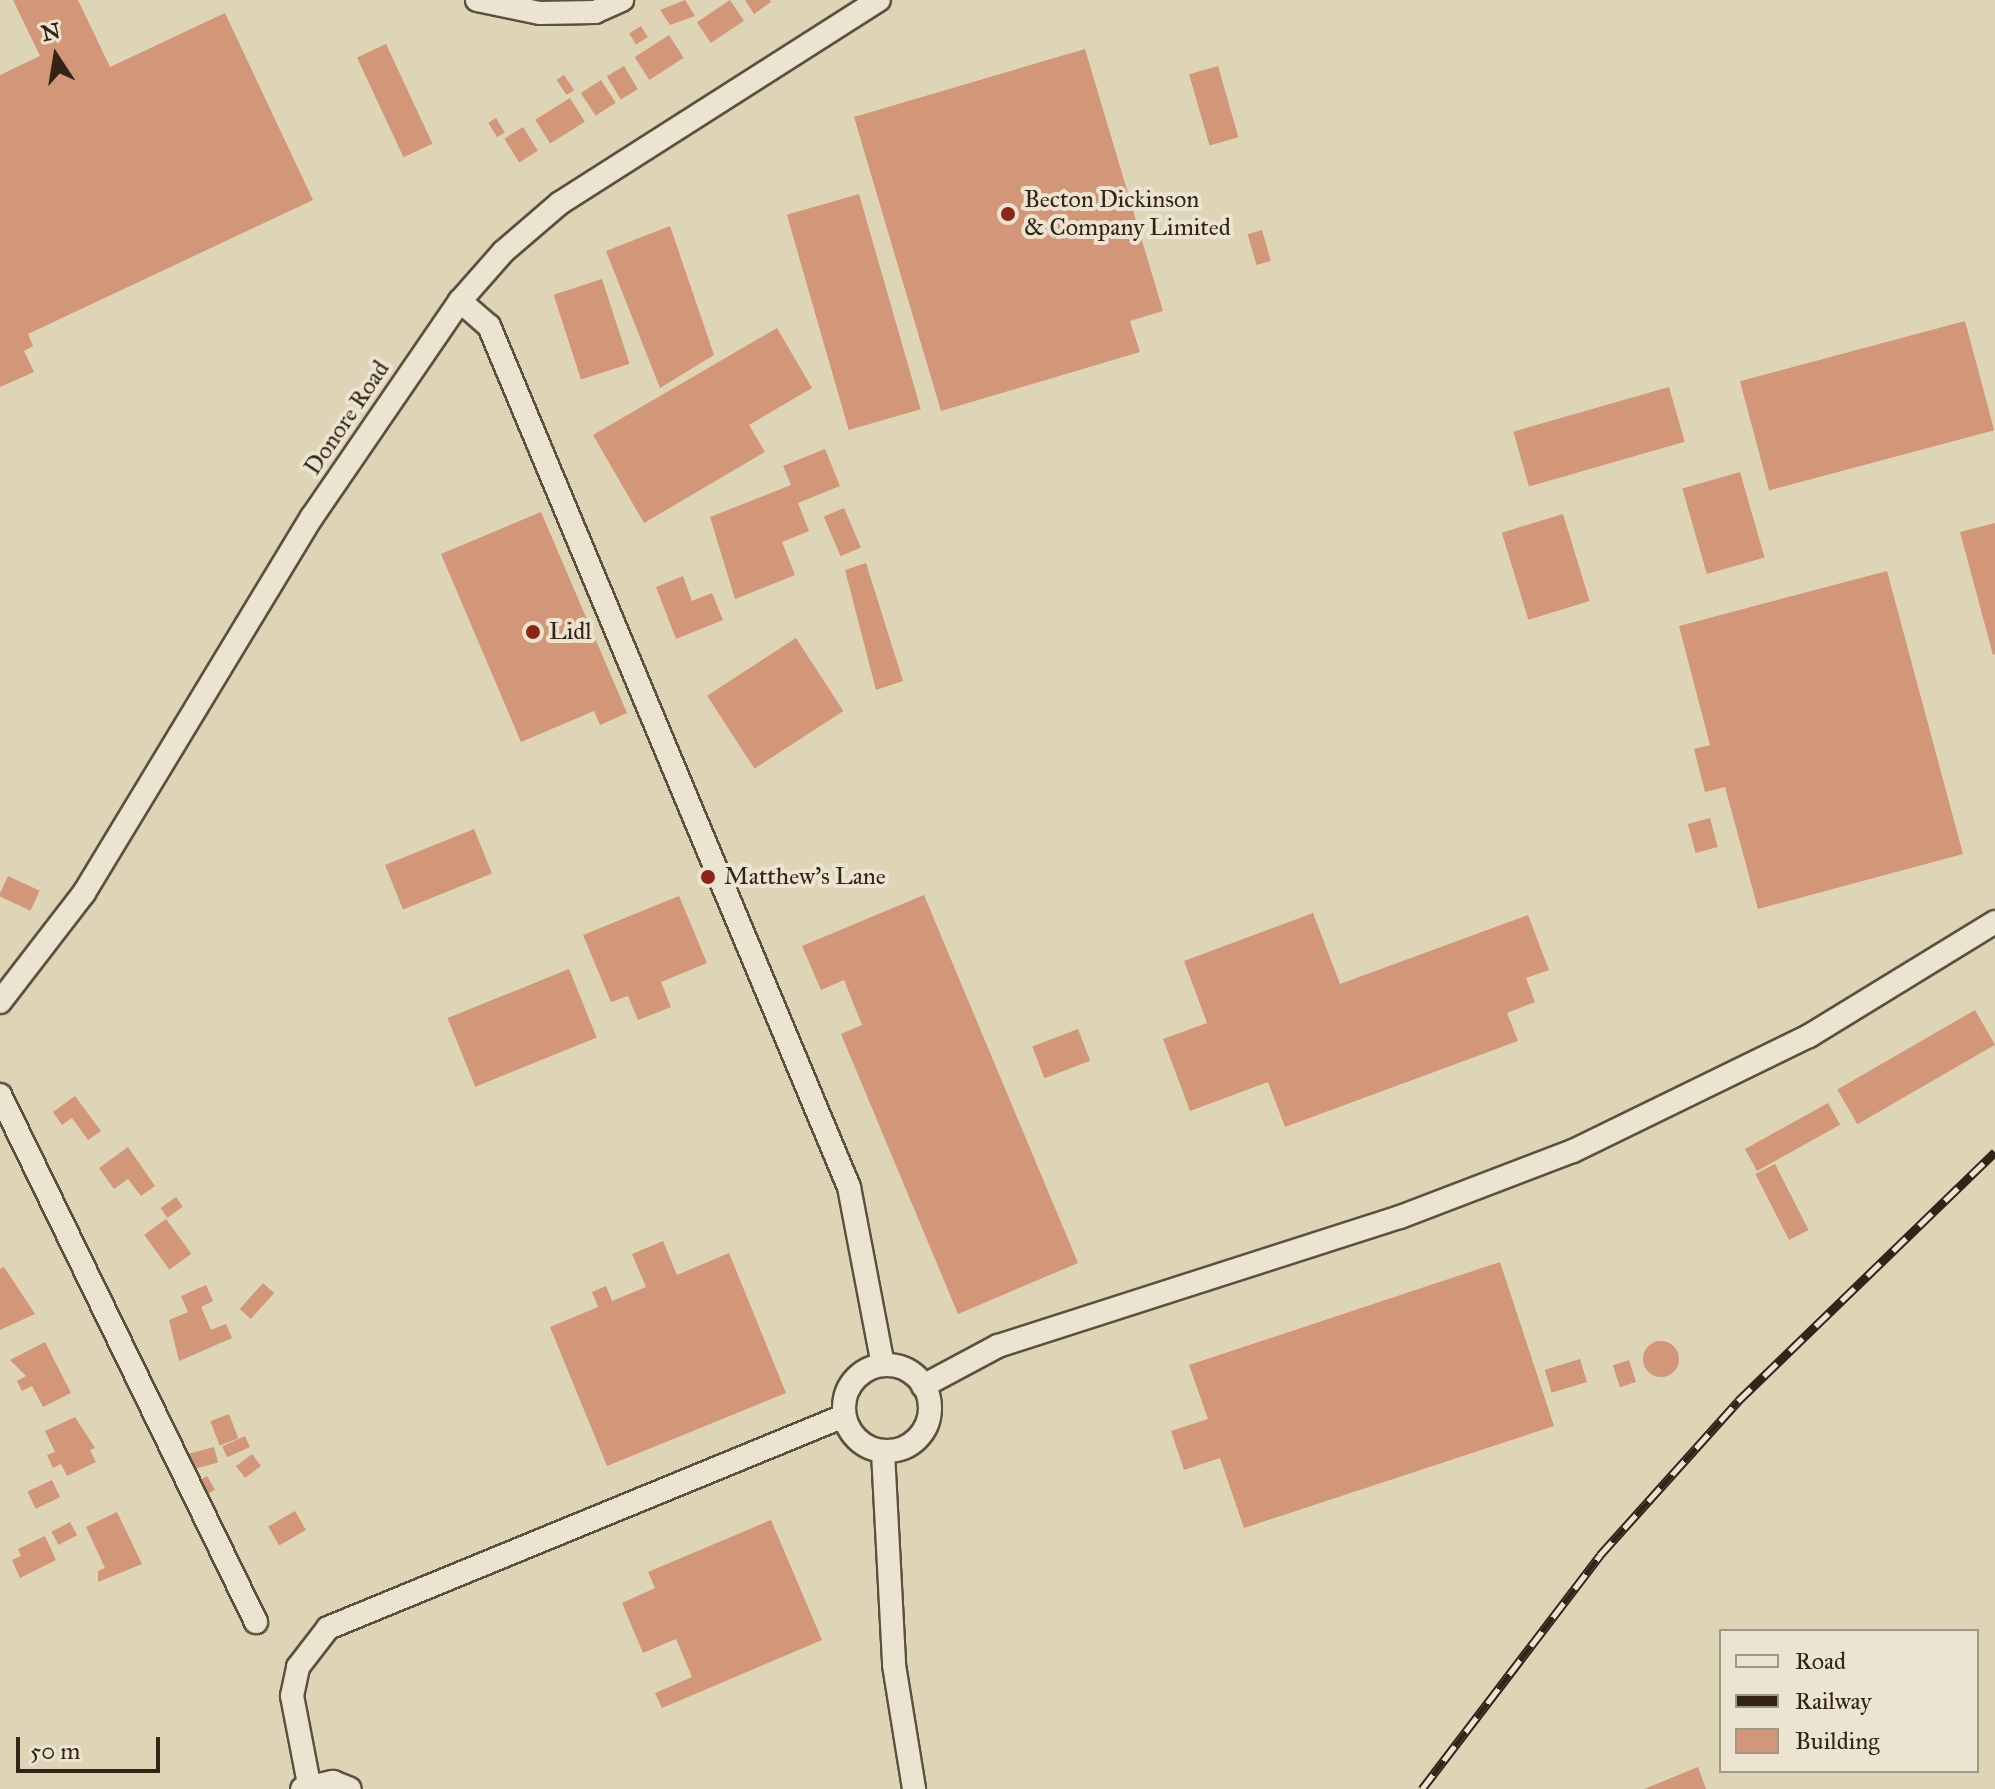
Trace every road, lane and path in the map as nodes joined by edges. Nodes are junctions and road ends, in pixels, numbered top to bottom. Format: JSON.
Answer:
{"nodes":[{"id":1,"x":477,"y":0,"type":"edge"},
{"id":2,"x":622,"y":0,"type":"edge"},
{"id":3,"x":879,"y":0,"type":"edge"},
{"id":4,"x":460,"y":301,"type":"junction"},
{"id":5,"x":1995,"y":922,"type":"edge"},
{"id":6,"x":0,"y":1002,"type":"edge"},
{"id":7,"x":0,"y":1095,"type":"edge"},
{"id":8,"x":883,"y":1365,"type":"junction"},
{"id":9,"x":923,"y":1386,"type":"junction"},
{"id":10,"x":844,"y":1416,"type":"junction"},
{"id":11,"x":883,"y":1452,"type":"junction"},
{"id":12,"x":256,"y":1622,"type":"dead end"},
{"id":13,"x":306,"y":1786,"type":"edge"},
{"id":14,"x":350,"y":1789,"type":"edge"},
{"id":15,"x":914,"y":1789,"type":"edge"}],
"edges":[{"from":1,"to":2,"type":"street"},
{"from":3,"to":4,"type":"street","name":"Donore Road"},
{"from":4,"to":6,"type":"street","name":"Donore Road"},
{"from":4,"to":8,"type":"street"},
{"from":5,"to":9,"type":"street"},
{"from":7,"to":12,"type":"street"},
{"from":8,"to":9,"type":"street"},
{"from":8,"to":10,"type":"street"},
{"from":9,"to":11,"type":"street"},
{"from":10,"to":11,"type":"street"},
{"from":10,"to":13,"type":"street"},
{"from":11,"to":15,"type":"street"},
{"from":13,"to":14,"type":"street"}]}
